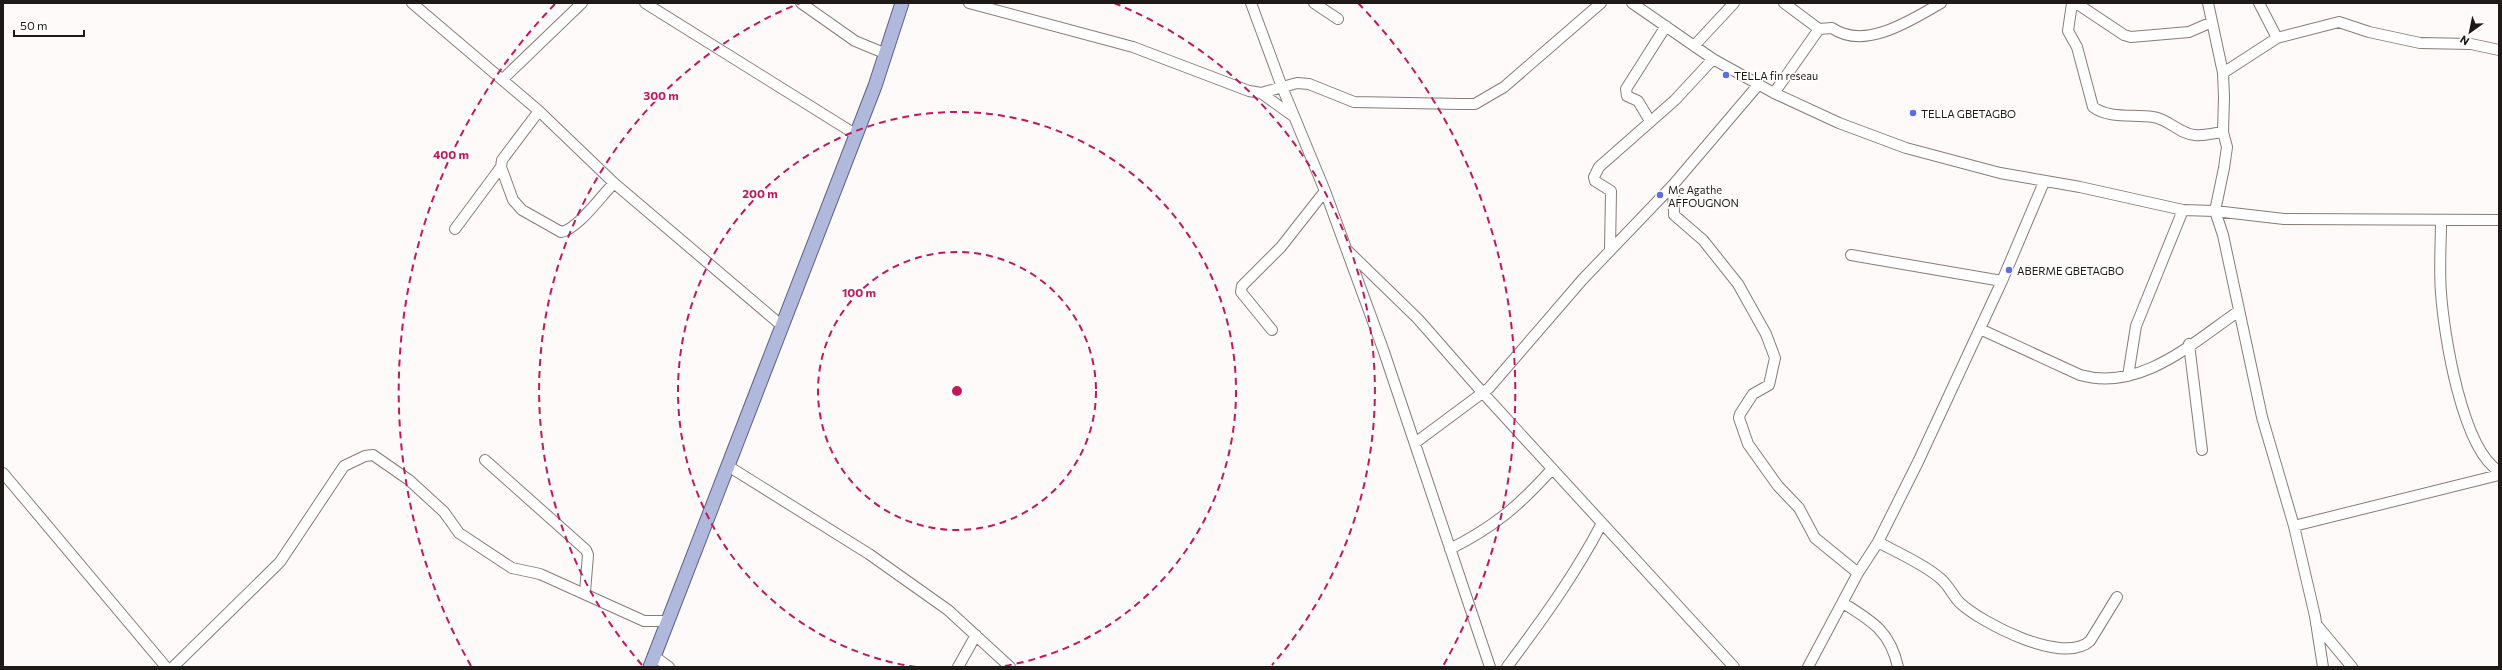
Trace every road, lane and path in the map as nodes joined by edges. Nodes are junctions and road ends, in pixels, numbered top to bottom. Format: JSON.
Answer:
{"nodes":[{"id":1,"x":412,"y":3,"type":"edge"},
{"id":2,"x":582,"y":3,"type":"edge"},
{"id":3,"x":645,"y":3,"type":"edge"},
{"id":4,"x":801,"y":3,"type":"edge"},
{"id":5,"x":902,"y":3,"type":"edge"},
{"id":6,"x":969,"y":3,"type":"edge"},
{"id":7,"x":1251,"y":3,"type":"edge"},
{"id":8,"x":1314,"y":3,"type":"edge"},
{"id":9,"x":1601,"y":3,"type":"edge"},
{"id":10,"x":1632,"y":3,"type":"edge"},
{"id":11,"x":1734,"y":3,"type":"edge"},
{"id":12,"x":1784,"y":3,"type":"edge"},
{"id":13,"x":1942,"y":3,"type":"edge"},
{"id":14,"x":2072,"y":3,"type":"edge"},
{"id":15,"x":2076,"y":3,"type":"edge"},
{"id":16,"x":2208,"y":3,"type":"edge"},
{"id":17,"x":2259,"y":3,"type":"edge"},
{"id":18,"x":1338,"y":19,"type":"dead end"},
{"id":19,"x":2212,"y":22,"type":"junction"},
{"id":20,"x":1666,"y":26,"type":"junction"},
{"id":21,"x":1820,"y":29,"type":"junction"},
{"id":22,"x":2277,"y":38,"type":"junction"},
{"id":23,"x":1694,"y":46,"type":"junction"},
{"id":24,"x":2499,"y":50,"type":"edge"},
{"id":25,"x":884,"y":54,"type":"junction"},
{"id":26,"x":1712,"y":59,"type":"junction"},
{"id":27,"x":2223,"y":73,"type":"junction"},
{"id":28,"x":503,"y":79,"type":"junction"},
{"id":29,"x":1759,"y":84,"type":"junction"},
{"id":30,"x":1282,"y":87,"type":"junction"},
{"id":31,"x":1261,"y":93,"type":"junction"},
{"id":32,"x":1774,"y":93,"type":"junction"},
{"id":33,"x":539,"y":110,"type":"junction"},
{"id":34,"x":1293,"y":116,"type":"junction"},
{"id":35,"x":1650,"y":121,"type":"junction"},
{"id":36,"x":2223,"y":132,"type":"junction"},
{"id":37,"x":854,"y":134,"type":"junction"},
{"id":38,"x":500,"y":167,"type":"junction"},
{"id":39,"x":2044,"y":182,"type":"junction"},
{"id":40,"x":614,"y":183,"type":"junction"},
{"id":41,"x":1673,"y":184,"type":"junction"},
{"id":42,"x":1325,"y":191,"type":"junction"},
{"id":43,"x":2183,"y":210,"type":"junction"},
{"id":44,"x":2215,"y":211,"type":"junction"},
{"id":45,"x":2442,"y":220,"type":"junction"},
{"id":46,"x":2499,"y":220,"type":"edge"},
{"id":47,"x":455,"y":230,"type":"dead end"},
{"id":48,"x":1346,"y":250,"type":"junction"},
{"id":49,"x":1610,"y":251,"type":"junction"},
{"id":50,"x":1851,"y":255,"type":"dead end"},
{"id":51,"x":2002,"y":281,"type":"junction"},
{"id":52,"x":2239,"y":311,"type":"junction"},
{"id":53,"x":781,"y":325,"type":"junction"},
{"id":54,"x":1980,"y":329,"type":"junction"},
{"id":55,"x":1272,"y":330,"type":"dead end"},
{"id":56,"x":2189,"y":344,"type":"junction"},
{"id":57,"x":2128,"y":376,"type":"junction"},
{"id":58,"x":1482,"y":392,"type":"junction"},
{"id":59,"x":1415,"y":443,"type":"junction"},
{"id":60,"x":2202,"y":450,"type":"dead end"},
{"id":61,"x":485,"y":460,"type":"dead end"},
{"id":62,"x":728,"y":466,"type":"junction"},
{"id":63,"x":1552,"y":469,"type":"junction"},
{"id":64,"x":2499,"y":471,"type":"edge"},
{"id":65,"x":3,"y":473,"type":"edge"},
{"id":66,"x":2499,"y":475,"type":"edge"},
{"id":67,"x":1602,"y":523,"type":"junction"},
{"id":68,"x":2294,"y":526,"type":"junction"},
{"id":69,"x":1878,"y":542,"type":"junction"},
{"id":70,"x":1450,"y":549,"type":"junction"},
{"id":71,"x":1858,"y":573,"type":"junction"},
{"id":72,"x":585,"y":592,"type":"junction"},
{"id":73,"x":2117,"y":597,"type":"dead end"},
{"id":74,"x":1843,"y":603,"type":"junction"},
{"id":75,"x":665,"y":622,"type":"junction"},
{"id":76,"x":2316,"y":624,"type":"junction"},
{"id":77,"x":976,"y":635,"type":"junction"},
{"id":78,"x":652,"y":662,"type":"edge"},
{"id":79,"x":166,"y":667,"type":"edge"},
{"id":80,"x":173,"y":667,"type":"edge"},
{"id":81,"x":669,"y":667,"type":"edge"},
{"id":82,"x":958,"y":667,"type":"edge"},
{"id":83,"x":1010,"y":667,"type":"edge"},
{"id":84,"x":1490,"y":667,"type":"edge"},
{"id":85,"x":1507,"y":667,"type":"edge"},
{"id":86,"x":1734,"y":667,"type":"edge"},
{"id":87,"x":1808,"y":667,"type":"edge"},
{"id":88,"x":1898,"y":667,"type":"edge"},
{"id":89,"x":2323,"y":667,"type":"edge"},
{"id":90,"x":2352,"y":667,"type":"edge"}],
"edges":[{"from":1,"to":28,"type":"street"},
{"from":2,"to":28,"type":"street"},
{"from":3,"to":37,"type":"street"},
{"from":4,"to":25,"type":"street"},
{"from":5,"to":25,"type":"main road"},
{"from":6,"to":31,"type":"street"},
{"from":7,"to":30,"type":"street"},
{"from":8,"to":18,"type":"street"},
{"from":9,"to":30,"type":"street"},
{"from":10,"to":20,"type":"street"},
{"from":11,"to":23,"type":"street"},
{"from":12,"to":21,"type":"street"},
{"from":13,"to":21,"type":"street"},
{"from":14,"to":36,"type":"street"},
{"from":15,"to":19,"type":"street"},
{"from":16,"to":19,"type":"street"},
{"from":17,"to":22,"type":"street"},
{"from":19,"to":27,"type":"street"},
{"from":20,"to":23,"type":"street"},
{"from":20,"to":35,"type":"street"},
{"from":21,"to":32,"type":"street"},
{"from":22,"to":24,"type":"street"},
{"from":22,"to":27,"type":"street"},
{"from":23,"to":26,"type":"street"},
{"from":25,"to":37,"type":"main road"},
{"from":26,"to":29,"type":"street"},
{"from":26,"to":35,"type":"street"},
{"from":27,"to":36,"type":"street"},
{"from":28,"to":33,"type":"street"},
{"from":29,"to":32,"type":"street"},
{"from":29,"to":41,"type":"street"},
{"from":30,"to":31,"type":"street"},
{"from":30,"to":34,"type":"street"},
{"from":31,"to":34,"type":"street"},
{"from":32,"to":39,"type":"street"},
{"from":33,"to":38,"type":"street"},
{"from":33,"to":40,"type":"street"},
{"from":34,"to":42,"type":"street"},
{"from":35,"to":49,"type":"street"},
{"from":36,"to":44,"type":"street"},
{"from":37,"to":53,"type":"main road"},
{"from":38,"to":40,"type":"street"},
{"from":38,"to":47,"type":"street"},
{"from":39,"to":43,"type":"street"},
{"from":39,"to":51,"type":"street"},
{"from":40,"to":53,"type":"street"},
{"from":41,"to":49,"type":"street"},
{"from":41,"to":71,"type":"street"},
{"from":42,"to":48,"type":"street"},
{"from":42,"to":55,"type":"street"},
{"from":43,"to":44,"type":"street"},
{"from":43,"to":57,"type":"street"},
{"from":44,"to":45,"type":"street"},
{"from":44,"to":52,"type":"street"},
{"from":45,"to":46,"type":"street"},
{"from":45,"to":64,"type":"street"},
{"from":48,"to":58,"type":"street"},
{"from":48,"to":59,"type":"street"},
{"from":49,"to":58,"type":"street"},
{"from":50,"to":51,"type":"street"},
{"from":51,"to":54,"type":"street"},
{"from":52,"to":56,"type":"street"},
{"from":52,"to":68,"type":"street"},
{"from":53,"to":62,"type":"main road"},
{"from":54,"to":57,"type":"street"},
{"from":54,"to":69,"type":"street"},
{"from":56,"to":57,"type":"street"},
{"from":56,"to":60,"type":"street"},
{"from":58,"to":59,"type":"street"},
{"from":58,"to":63,"type":"street"},
{"from":59,"to":70,"type":"street"},
{"from":61,"to":72,"type":"street"},
{"from":62,"to":75,"type":"main road"},
{"from":62,"to":77,"type":"street"},
{"from":63,"to":67,"type":"street"},
{"from":63,"to":70,"type":"street"},
{"from":65,"to":79,"type":"street"},
{"from":66,"to":68,"type":"street"},
{"from":67,"to":85,"type":"street"},
{"from":67,"to":86,"type":"street"},
{"from":68,"to":76,"type":"street"},
{"from":69,"to":71,"type":"street"},
{"from":69,"to":73,"type":"street"},
{"from":70,"to":84,"type":"street"},
{"from":71,"to":74,"type":"street"},
{"from":72,"to":75,"type":"street"},
{"from":72,"to":80,"type":"street"},
{"from":74,"to":87,"type":"street"},
{"from":74,"to":88,"type":"street"},
{"from":75,"to":78,"type":"main road"},
{"from":76,"to":89,"type":"street"},
{"from":76,"to":90,"type":"street"},
{"from":77,"to":82,"type":"street"},
{"from":77,"to":83,"type":"street"},
{"from":78,"to":81,"type":"street"}]}
